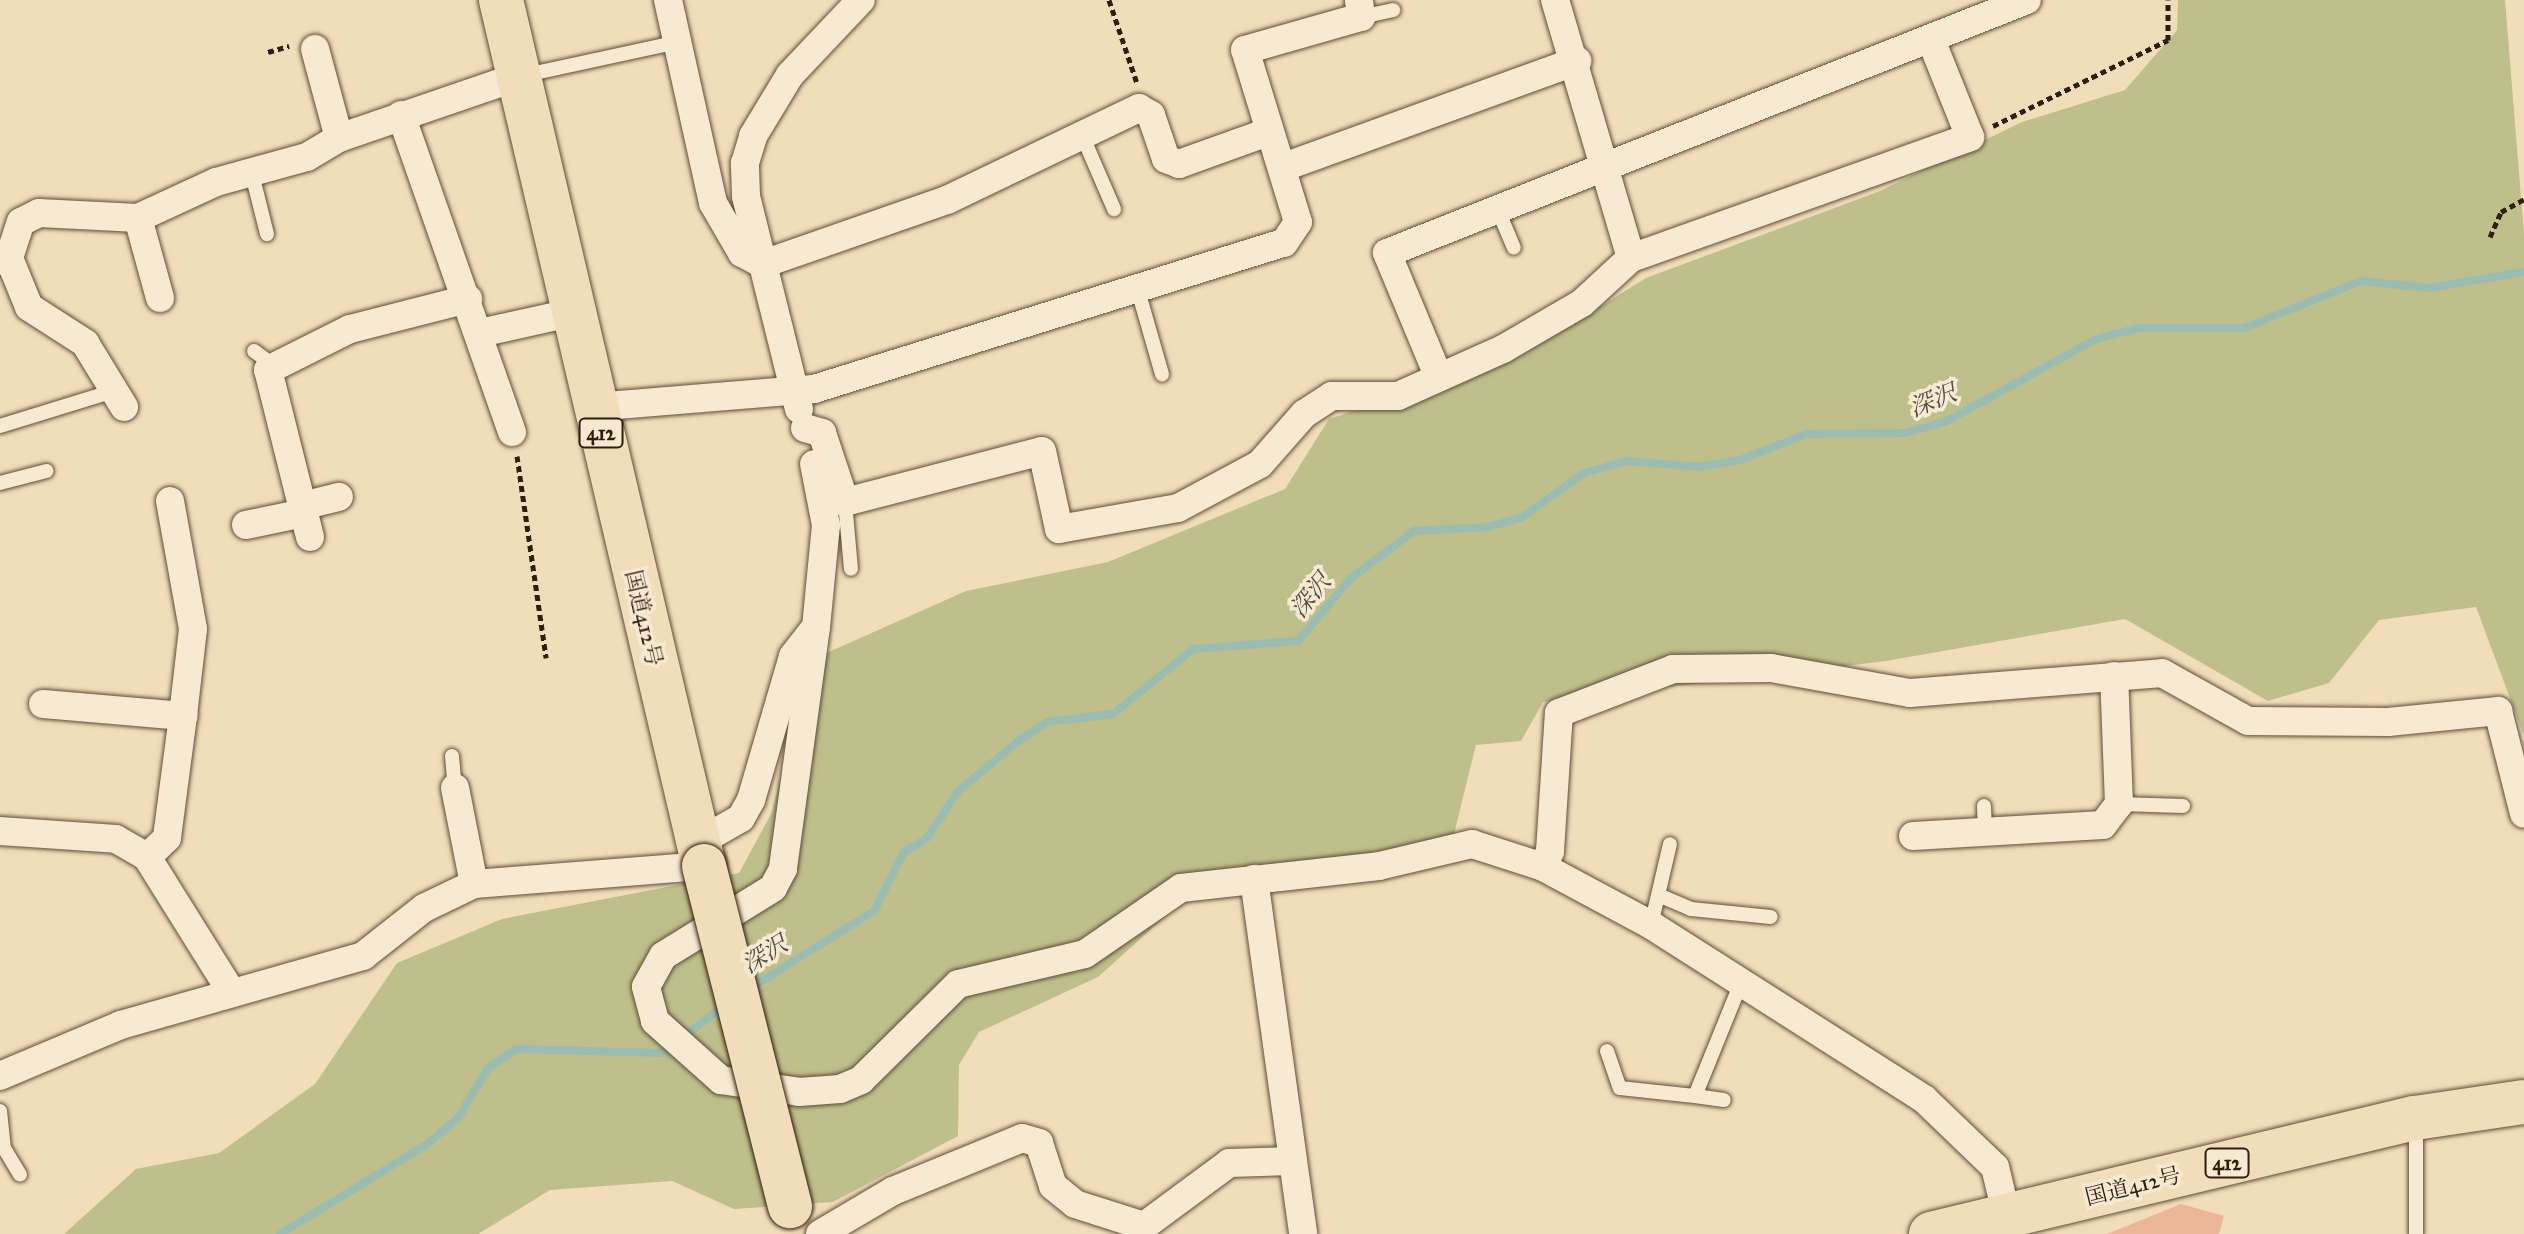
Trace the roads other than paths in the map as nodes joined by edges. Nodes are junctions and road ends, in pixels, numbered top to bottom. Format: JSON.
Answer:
{"nodes":[{"id":1,"x":501,"y":0,"type":"edge"},
{"id":2,"x":668,"y":0,"type":"edge"},
{"id":3,"x":861,"y":0,"type":"edge"},
{"id":4,"x":1555,"y":0,"type":"edge"},
{"id":5,"x":2027,"y":0,"type":"edge"},
{"id":6,"x":1360,"y":8,"type":"edge"},
{"id":7,"x":1393,"y":10,"type":"dead end"},
{"id":8,"x":1931,"y":40,"type":"junction"},
{"id":9,"x":678,"y":42,"type":"junction"},
{"id":10,"x":315,"y":49,"type":"dead end"},
{"id":11,"x":1577,"y":61,"type":"junction"},
{"id":12,"x":517,"y":77,"type":"junction"},
{"id":13,"x":401,"y":115,"type":"junction"},
{"id":14,"x":1268,"y":132,"type":"junction"},
{"id":15,"x":1082,"y":135,"type":"junction"},
{"id":16,"x":339,"y":138,"type":"junction"},
{"id":17,"x":1605,"y":161,"type":"junction"},
{"id":18,"x":1284,"y":167,"type":"junction"},
{"id":19,"x":252,"y":174,"type":"junction"},
{"id":20,"x":1497,"y":208,"type":"junction"},
{"id":21,"x":1114,"y":209,"type":"dead end"},
{"id":22,"x":138,"y":218,"type":"junction"},
{"id":23,"x":267,"y":234,"type":"dead end"},
{"id":24,"x":1514,"y":248,"type":"dead end"},
{"id":25,"x":1631,"y":258,"type":"junction"},
{"id":26,"x":5,"y":260,"type":"edge"},
{"id":27,"x":763,"y":264,"type":"junction"},
{"id":28,"x":1137,"y":287,"type":"junction"},
{"id":29,"x":160,"y":298,"type":"dead end"},
{"id":30,"x":468,"y":299,"type":"junction"},
{"id":31,"x":570,"y":313,"type":"junction"},
{"id":32,"x":480,"y":333,"type":"junction"},
{"id":33,"x":1437,"y":373,"type":"junction"},
{"id":34,"x":1162,"y":374,"type":"dead end"},
{"id":35,"x":793,"y":391,"type":"junction"},
{"id":36,"x":119,"y":399,"type":"joint"},
{"id":37,"x":594,"y":407,"type":"junction"},
{"id":38,"x":0,"y":426,"type":"edge"},
{"id":39,"x":805,"y":428,"type":"junction"},
{"id":40,"x":512,"y":432,"type":"road end"},
{"id":41,"x":46,"y":471,"type":"dead end"},
{"id":42,"x":0,"y":483,"type":"edge"},
{"id":43,"x":339,"y":497,"type":"dead end"},
{"id":44,"x":170,"y":501,"type":"dead end"},
{"id":45,"x":845,"y":502,"type":"junction"},
{"id":46,"x":305,"y":518,"type":"junction"},
{"id":47,"x":246,"y":525,"type":"dead end"},
{"id":48,"x":851,"y":569,"type":"dead end"},
{"id":49,"x":816,"y":627,"type":"junction"},
{"id":50,"x":2114,"y":676,"type":"junction"},
{"id":51,"x":57,"y":699,"type":"dead end"},
{"id":52,"x":183,"y":716,"type":"junction"},
{"id":53,"x":452,"y":756,"type":"dead end"},
{"id":54,"x":455,"y":788,"type":"joint"},
{"id":55,"x":2119,"y":804,"type":"junction"},
{"id":56,"x":2183,"y":806,"type":"dead end"},
{"id":57,"x":2524,"y":814,"type":"edge"},
{"id":58,"x":0,"y":831,"type":"edge"},
{"id":59,"x":1913,"y":836,"type":"dead end"},
{"id":60,"x":1670,"y":844,"type":"dead end"},
{"id":61,"x":701,"y":854,"type":"junction"},
{"id":62,"x":147,"y":857,"type":"junction"},
{"id":63,"x":1543,"y":867,"type":"junction"},
{"id":64,"x":1254,"y":879,"type":"junction"},
{"id":65,"x":474,"y":884,"type":"junction"},
{"id":66,"x":1663,"y":897,"type":"junction"},
{"id":67,"x":1771,"y":917,"type":"dead end"},
{"id":68,"x":1651,"y":925,"type":"junction"},
{"id":69,"x":1742,"y":980,"type":"junction"},
{"id":70,"x":232,"y":993,"type":"junction"},
{"id":71,"x":1607,"y":1051,"type":"dead end"},
{"id":72,"x":2,"y":1071,"type":"edge"},
{"id":73,"x":1695,"y":1096,"type":"junction"},
{"id":74,"x":1724,"y":1100,"type":"dead end"},
{"id":75,"x":2524,"y":1102,"type":"edge"},
{"id":76,"x":0,"y":1111,"type":"edge"},
{"id":77,"x":2415,"y":1118,"type":"junction"},
{"id":78,"x":1292,"y":1161,"type":"junction"},
{"id":79,"x":20,"y":1175,"type":"dead end"},
{"id":80,"x":2011,"y":1224,"type":"edge"},
{"id":81,"x":803,"y":1225,"type":"edge"},
{"id":82,"x":1303,"y":1234,"type":"edge"},
{"id":83,"x":1931,"y":1234,"type":"edge"},
{"id":84,"x":2416,"y":1234,"type":"edge"}],
"edges":[{"from":1,"to":12,"type":"highway","name":"国道412号","number":"412"},
{"from":2,"to":9,"type":"street"},
{"from":3,"to":27,"type":"street"},
{"from":4,"to":11,"type":"street"},
{"from":5,"to":8,"type":"street"},
{"from":6,"to":7,"type":"lane"},
{"from":6,"to":14,"type":"street"},
{"from":8,"to":17,"type":"street"},
{"from":8,"to":25,"type":"street"},
{"from":9,"to":12,"type":"lane"},
{"from":9,"to":27,"type":"street"},
{"from":10,"to":16,"type":"street"},
{"from":11,"to":17,"type":"street"},
{"from":11,"to":18,"type":"street"},
{"from":12,"to":13,"type":"street"},
{"from":12,"to":31,"type":"highway","name":"国道412号","number":"412"},
{"from":13,"to":16,"type":"street"},
{"from":13,"to":30,"type":"street"},
{"from":14,"to":15,"type":"street"},
{"from":14,"to":18,"type":"street"},
{"from":15,"to":21,"type":"lane"},
{"from":15,"to":27,"type":"street"},
{"from":16,"to":19,"type":"street"},
{"from":17,"to":20,"type":"street"},
{"from":17,"to":25,"type":"street"},
{"from":18,"to":28,"type":"street"},
{"from":19,"to":22,"type":"street"},
{"from":19,"to":23,"type":"lane"},
{"from":20,"to":24,"type":"lane"},
{"from":20,"to":33,"type":"street"},
{"from":22,"to":26,"type":"street"},
{"from":22,"to":29,"type":"street"},
{"from":25,"to":33,"type":"street"},
{"from":26,"to":36,"type":"street"},
{"from":27,"to":35,"type":"street"},
{"from":28,"to":34,"type":"lane"},
{"from":28,"to":35,"type":"street"},
{"from":30,"to":32,"type":"street"},
{"from":30,"to":46,"type":"street"},
{"from":31,"to":32,"type":"street"},
{"from":31,"to":37,"type":"highway","name":"国道412号","number":"412"},
{"from":32,"to":40,"type":"street"},
{"from":33,"to":45,"type":"street"},
{"from":35,"to":37,"type":"street"},
{"from":35,"to":39,"type":"street"},
{"from":36,"to":38,"type":"lane"},
{"from":37,"to":61,"type":"highway","name":"国道412号","number":"412"},
{"from":39,"to":45,"type":"street"},
{"from":39,"to":49,"type":"street"},
{"from":41,"to":42,"type":"lane"},
{"from":43,"to":46,"type":"street"},
{"from":44,"to":52,"type":"street"},
{"from":45,"to":48,"type":"lane"},
{"from":46,"to":47,"type":"street"},
{"from":49,"to":61,"type":"street"},
{"from":49,"to":64,"type":"street"},
{"from":50,"to":55,"type":"street"},
{"from":50,"to":57,"type":"street"},
{"from":50,"to":63,"type":"street"},
{"from":51,"to":52,"type":"street"},
{"from":52,"to":62,"type":"street"},
{"from":53,"to":54,"type":"lane"},
{"from":54,"to":65,"type":"street"},
{"from":55,"to":56,"type":"lane"},
{"from":55,"to":59,"type":"street"},
{"from":58,"to":62,"type":"street"},
{"from":60,"to":66,"type":"lane"},
{"from":61,"to":65,"type":"street"},
{"from":61,"to":81,"type":"highway","name":"国道412号","number":"412","bridge":true},
{"from":62,"to":70,"type":"street"},
{"from":63,"to":64,"type":"street"},
{"from":63,"to":68,"type":"street"},
{"from":64,"to":78,"type":"street"},
{"from":65,"to":70,"type":"street"},
{"from":66,"to":67,"type":"lane"},
{"from":66,"to":68,"type":"lane"},
{"from":68,"to":69,"type":"street"},
{"from":69,"to":73,"type":"lane"},
{"from":69,"to":80,"type":"street"},
{"from":70,"to":72,"type":"street"},
{"from":71,"to":73,"type":"lane"},
{"from":73,"to":74,"type":"lane"},
{"from":75,"to":77,"type":"highway","name":"国道412号","number":"412"},
{"from":76,"to":79,"type":"lane"},
{"from":77,"to":80,"type":"highway","name":"国道412号","number":"412"},
{"from":77,"to":84,"type":"lane"},
{"from":78,"to":81,"type":"street"},
{"from":78,"to":82,"type":"street"},
{"from":80,"to":83,"type":"highway","name":"国道412号","number":"412"}]}
